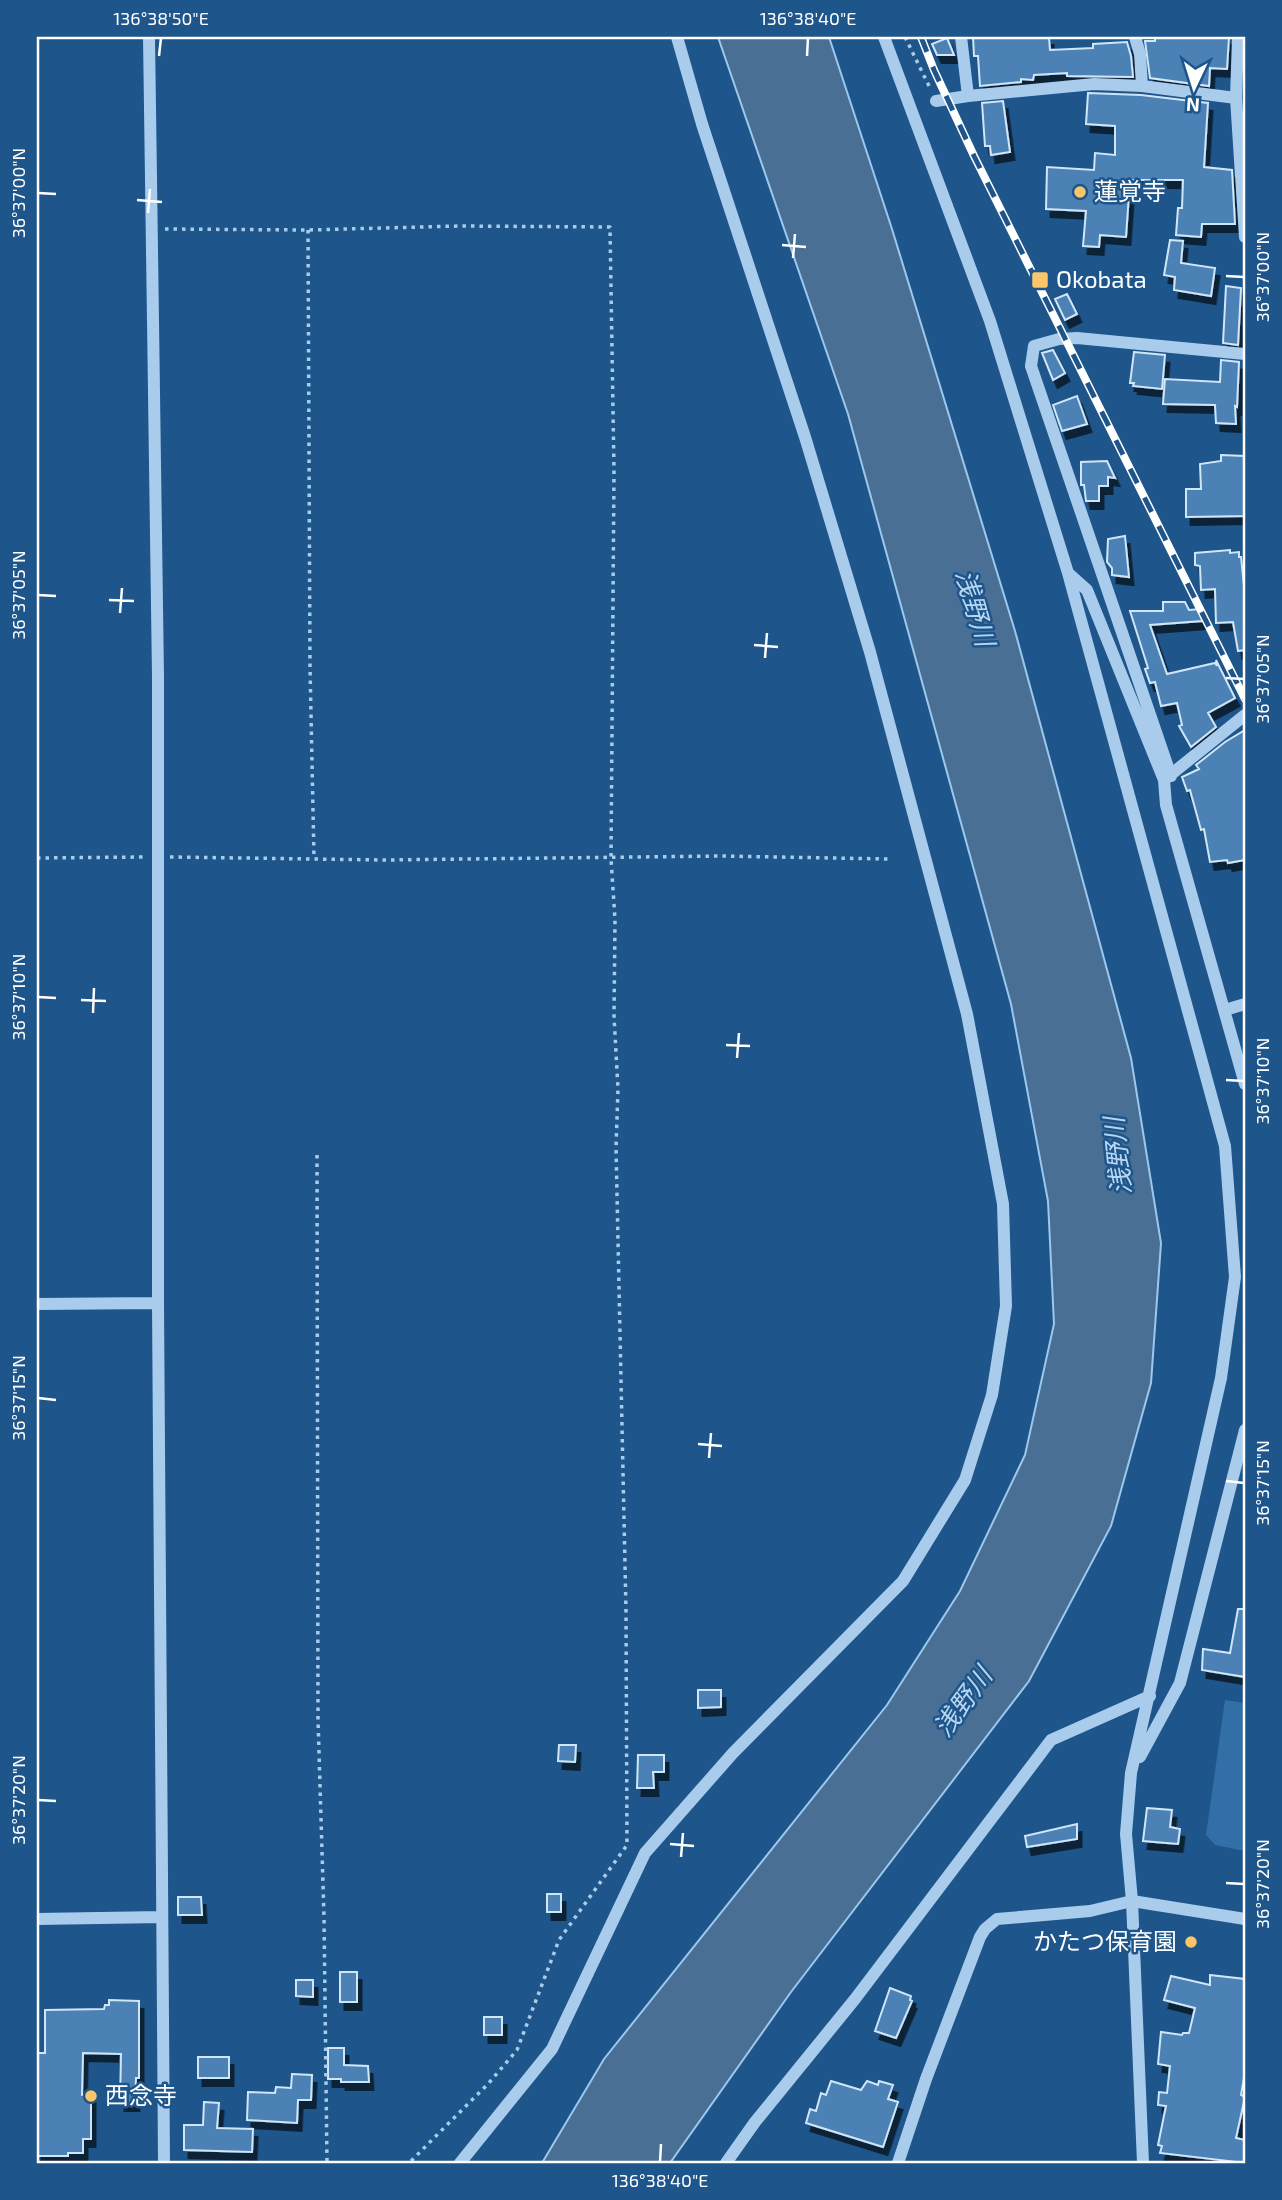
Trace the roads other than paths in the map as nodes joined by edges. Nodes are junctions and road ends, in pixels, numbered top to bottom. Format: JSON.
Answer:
{"nodes":[{"id":1,"x":149,"y":37,"type":"edge"},
{"id":2,"x":677,"y":37,"type":"edge"},
{"id":3,"x":884,"y":37,"type":"edge"},
{"id":4,"x":961,"y":37,"type":"edge"},
{"id":5,"x":1135,"y":37,"type":"edge"},
{"id":6,"x":1238,"y":37,"type":"edge"},
{"id":7,"x":1241,"y":81,"type":"edge"},
{"id":8,"x":1142,"y":86,"type":"junction"},
{"id":9,"x":968,"y":96,"type":"junction"},
{"id":10,"x":1236,"y":98,"type":"junction"},
{"id":11,"x":936,"y":102,"type":"road end"},
{"id":12,"x":1245,"y":237,"type":"edge"},
{"id":13,"x":1245,"y":354,"type":"edge"},
{"id":14,"x":1068,"y":573,"type":"junction"},
{"id":15,"x":1245,"y":715,"type":"edge"},
{"id":16,"x":1167,"y":778,"type":"junction"},
{"id":17,"x":1245,"y":1004,"type":"edge"},
{"id":18,"x":1225,"y":1010,"type":"junction"},
{"id":19,"x":1245,"y":1084,"type":"edge"},
{"id":20,"x":158,"y":1303,"type":"junction"},
{"id":21,"x":37,"y":1304,"type":"edge"},
{"id":22,"x":1245,"y":1430,"type":"edge"},
{"id":23,"x":1150,"y":1696,"type":"junction"},
{"id":24,"x":1131,"y":1773,"type":"junction"},
{"id":25,"x":1132,"y":1900,"type":"junction"},
{"id":26,"x":162,"y":1917,"type":"junction"},
{"id":27,"x":37,"y":1919,"type":"edge"},
{"id":28,"x":1245,"y":1919,"type":"edge"},
{"id":29,"x":164,"y":2163,"type":"edge"},
{"id":30,"x":460,"y":2163,"type":"edge"},
{"id":31,"x":726,"y":2163,"type":"edge"},
{"id":32,"x":898,"y":2163,"type":"edge"},
{"id":33,"x":1143,"y":2163,"type":"edge"}],
"edges":[{"from":1,"to":20,"type":"street"},
{"from":2,"to":30,"type":"street"},
{"from":3,"to":14,"type":"street"},
{"from":4,"to":9,"type":"street"},
{"from":5,"to":8,"type":"street"},
{"from":6,"to":7,"type":"street"},
{"from":7,"to":10,"type":"street"},
{"from":8,"to":9,"type":"street"},
{"from":8,"to":10,"type":"street"},
{"from":9,"to":11,"type":"street"},
{"from":10,"to":12,"type":"street"},
{"from":13,"to":16,"type":"street"},
{"from":14,"to":16,"type":"street"},
{"from":14,"to":23,"type":"street"},
{"from":15,"to":16,"type":"street"},
{"from":16,"to":18,"type":"street"},
{"from":17,"to":18,"type":"street"},
{"from":18,"to":19,"type":"street"},
{"from":20,"to":21,"type":"street"},
{"from":20,"to":26,"type":"street"},
{"from":22,"to":24,"type":"street"},
{"from":23,"to":24,"type":"street"},
{"from":23,"to":31,"type":"street"},
{"from":24,"to":25,"type":"street"},
{"from":25,"to":28,"type":"street"},
{"from":25,"to":32,"type":"street"},
{"from":25,"to":33,"type":"street"},
{"from":26,"to":27,"type":"street"},
{"from":26,"to":29,"type":"street"}]}
